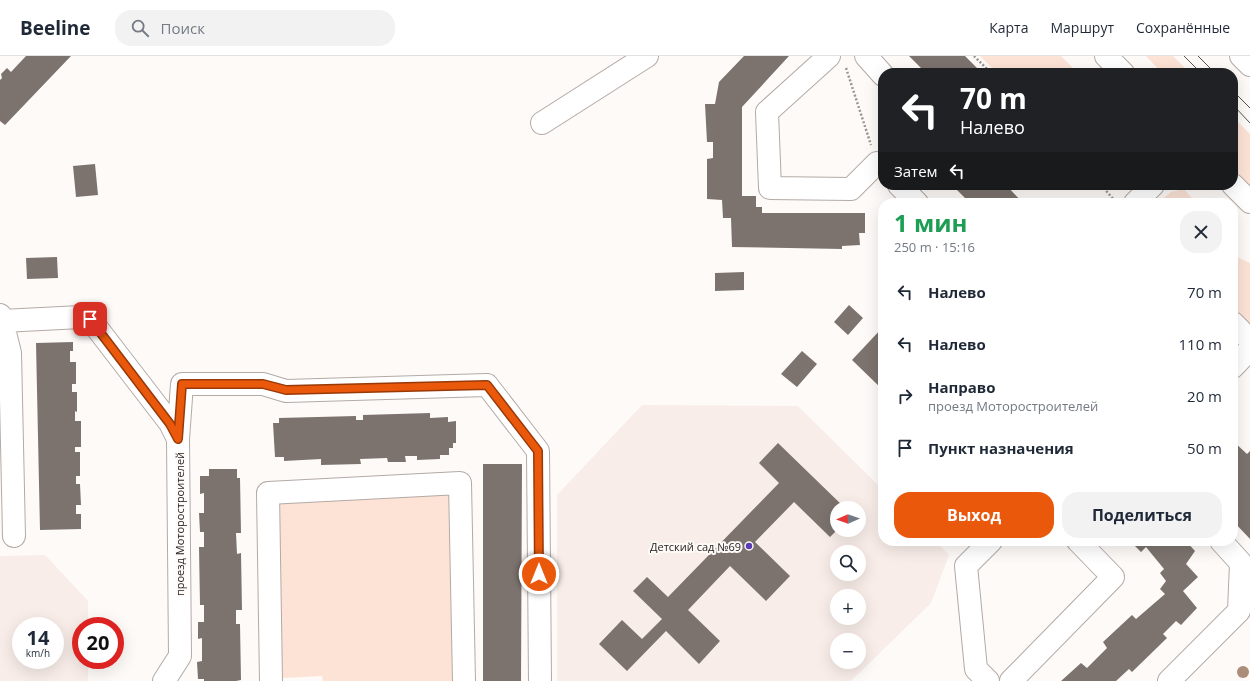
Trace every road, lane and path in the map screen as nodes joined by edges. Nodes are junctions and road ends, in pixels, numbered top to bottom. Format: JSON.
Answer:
{"nodes":[{"id":1,"x":647,"y":56,"type":"edge"},
{"id":2,"x":866,"y":56,"type":"edge"},
{"id":3,"x":974,"y":56,"type":"edge"},
{"id":4,"x":1106,"y":56,"type":"edge"},
{"id":5,"x":1241,"y":56,"type":"edge"},
{"id":6,"x":837,"y":60,"type":"edge"},
{"id":7,"x":1250,"y":65,"type":"edge"},
{"id":8,"x":986,"y":68,"type":"edge"},
{"id":9,"x":1118,"y":68,"type":"edge"},
{"id":10,"x":878,"y":69,"type":"edge"},
{"id":11,"x":542,"y":123,"type":"dead end"},
{"id":12,"x":878,"y":156,"type":"edge"},
{"id":13,"x":878,"y":166,"type":"edge"},
{"id":14,"x":904,"y":190,"type":"edge"},
{"id":15,"x":1105,"y":190,"type":"edge"},
{"id":16,"x":1148,"y":190,"type":"edge"},
{"id":17,"x":1238,"y":190,"type":"edge"},
{"id":18,"x":912,"y":198,"type":"edge"},
{"id":19,"x":1112,"y":198,"type":"edge"},
{"id":20,"x":1140,"y":198,"type":"edge"},
{"id":21,"x":1250,"y":202,"type":"edge"},
{"id":22,"x":1,"y":319,"type":"edge"},
{"id":23,"x":1238,"y":328,"type":"edge"},
{"id":24,"x":1250,"y":340,"type":"edge"},
{"id":25,"x":1250,"y":349,"type":"edge"},
{"id":26,"x":1238,"y":362,"type":"edge"},
{"id":27,"x":178,"y":439,"type":"junction"},
{"id":28,"x":14,"y":536,"type":"dead end"},
{"id":29,"x":986,"y":546,"type":"edge"},
{"id":30,"x":1083,"y":546,"type":"edge"},
{"id":31,"x":1226,"y":546,"type":"edge"},
{"id":32,"x":976,"y":677,"type":"edge"},
{"id":33,"x":164,"y":681,"type":"edge"},
{"id":34,"x":271,"y":681,"type":"edge"},
{"id":35,"x":464,"y":681,"type":"edge"},
{"id":36,"x":540,"y":681,"type":"edge"},
{"id":37,"x":1011,"y":681,"type":"edge"},
{"id":38,"x":1169,"y":681,"type":"edge"}],
"edges":[{"from":1,"to":11,"type":"street"},
{"from":2,"to":10,"type":"street"},
{"from":3,"to":8,"type":"path"},
{"from":4,"to":9,"type":"street"},
{"from":5,"to":7,"type":"street"},
{"from":6,"to":12,"type":"path"},
{"from":6,"to":13,"type":"street"},
{"from":14,"to":18,"type":"street"},
{"from":15,"to":19,"type":"path"},
{"from":16,"to":20,"type":"street"},
{"from":17,"to":21,"type":"street"},
{"from":22,"to":27,"type":"street","name":"проезд Моторостроителей"},
{"from":22,"to":28,"type":"street"},
{"from":23,"to":24,"type":"street"},
{"from":25,"to":26,"type":"street"},
{"from":27,"to":33,"type":"street","name":"проезд Моторостроителей"},
{"from":27,"to":36,"type":"street"},
{"from":29,"to":32,"type":"street"},
{"from":30,"to":37,"type":"street"},
{"from":31,"to":38,"type":"street"},
{"from":34,"to":35,"type":"street"}]}
